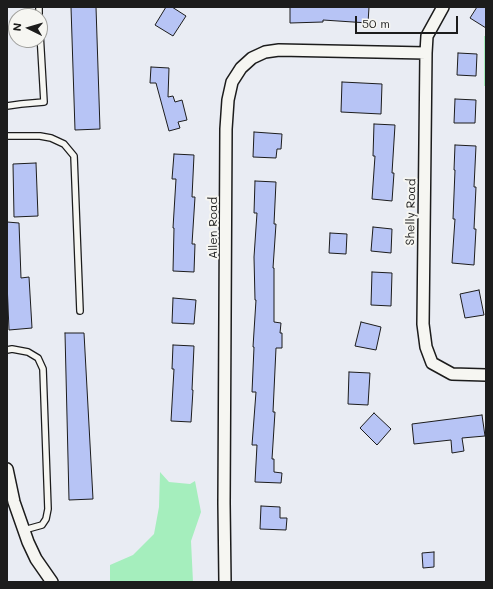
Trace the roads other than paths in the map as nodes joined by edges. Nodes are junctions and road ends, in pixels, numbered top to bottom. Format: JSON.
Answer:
{"nodes":[{"id":1,"x":443,"y":7,"type":"edge"},
{"id":2,"x":41,"y":48,"type":"edge"},
{"id":3,"x":426,"y":53,"type":"junction"},
{"id":4,"x":7,"y":106,"type":"edge"},
{"id":5,"x":7,"y":136,"type":"edge"},
{"id":6,"x":80,"y":311,"type":"dead end"},
{"id":7,"x":7,"y":350,"type":"edge"},
{"id":8,"x":486,"y":375,"type":"edge"},
{"id":9,"x":7,"y":469,"type":"edge"},
{"id":10,"x":24,"y":530,"type":"junction"},
{"id":11,"x":52,"y":582,"type":"edge"},
{"id":12,"x":225,"y":582,"type":"edge"}],
"edges":[{"from":1,"to":3,"type":"street","name":"Shelly Road"},
{"from":2,"to":4,"type":"lane"},
{"from":3,"to":8,"type":"street","name":"Shelly Road"},
{"from":3,"to":12,"type":"street","name":"Allen Road"},
{"from":5,"to":6,"type":"lane"},
{"from":7,"to":10,"type":"lane"},
{"from":9,"to":10,"type":"street"},
{"from":10,"to":11,"type":"street"}]}
